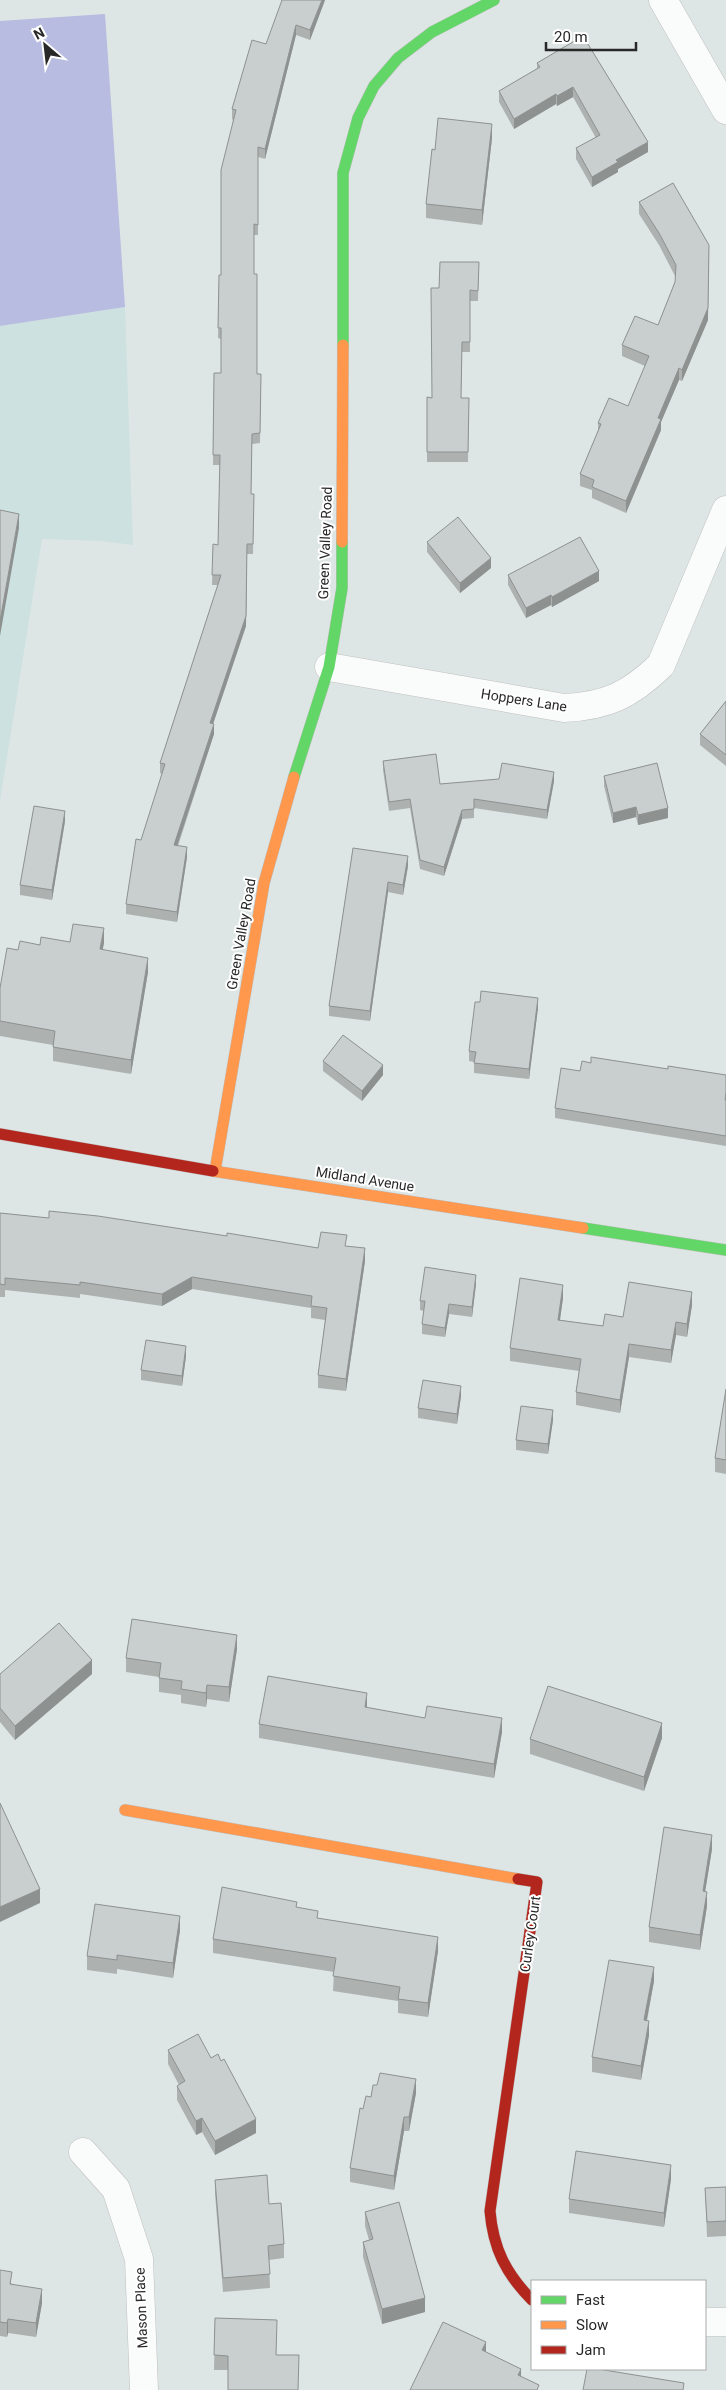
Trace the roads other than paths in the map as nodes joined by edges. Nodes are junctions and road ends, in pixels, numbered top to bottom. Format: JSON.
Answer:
{"nodes":[{"id":1,"x":663,"y":0,"type":"edge"},
{"id":2,"x":476,"y":4,"type":"edge"},
{"id":3,"x":726,"y":110,"type":"edge"},
{"id":4,"x":726,"y":510,"type":"edge"},
{"id":5,"x":329,"y":667,"type":"junction"},
{"id":6,"x":0,"y":1134,"type":"edge"},
{"id":7,"x":215,"y":1171,"type":"junction"},
{"id":8,"x":726,"y":1250,"type":"edge"},
{"id":9,"x":125,"y":1810,"type":"dead end"},
{"id":10,"x":83,"y":2152,"type":"dead end"},
{"id":11,"x":531,"y":2299,"type":"edge"},
{"id":12,"x":706,"y":2322,"type":"edge"},
{"id":13,"x":726,"y":2322,"type":"edge"},
{"id":14,"x":144,"y":2390,"type":"edge"}],
"edges":[{"from":1,"to":3,"type":"street"},
{"from":2,"to":5,"type":"street","name":"Green Valley Road"},
{"from":4,"to":5,"type":"street","name":"Hoppers Lane"},
{"from":5,"to":7,"type":"street","name":"Green Valley Road"},
{"from":6,"to":7,"type":"street","name":"Midland Avenue"},
{"from":7,"to":8,"type":"street","name":"Midland Avenue"},
{"from":9,"to":11,"type":"street","name":"Curley Court"},
{"from":10,"to":14,"type":"street","name":"Mason Place"},
{"from":12,"to":13,"type":"street"}]}
